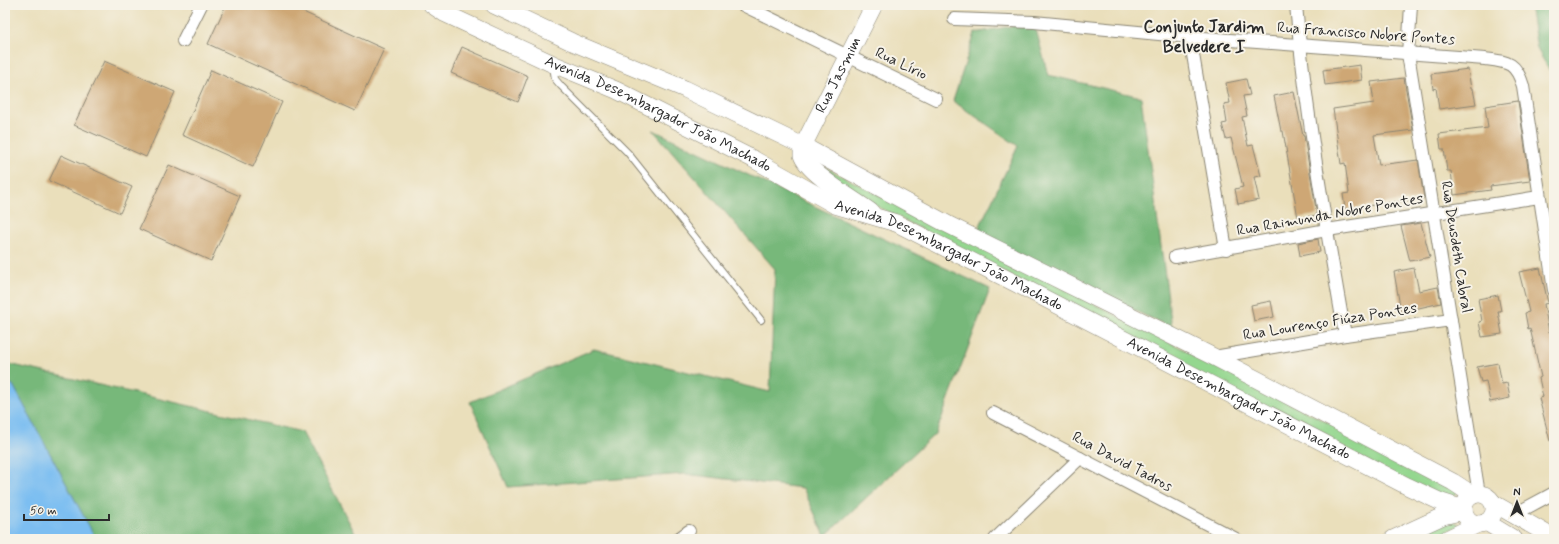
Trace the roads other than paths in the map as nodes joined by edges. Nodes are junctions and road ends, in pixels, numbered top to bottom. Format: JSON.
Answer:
{"nodes":[{"id":1,"x":201,"y":5,"type":"edge"},
{"id":2,"x":432,"y":5,"type":"edge"},
{"id":3,"x":494,"y":5,"type":"edge"},
{"id":4,"x":743,"y":5,"type":"edge"},
{"id":5,"x":874,"y":5,"type":"edge"},
{"id":6,"x":1296,"y":5,"type":"edge"},
{"id":7,"x":1411,"y":5,"type":"edge"},
{"id":8,"x":954,"y":19,"type":"dead end"},
{"id":9,"x":1190,"y":37,"type":"junction"},
{"id":10,"x":184,"y":42,"type":"dead end"},
{"id":11,"x":1299,"y":46,"type":"junction"},
{"id":12,"x":1408,"y":54,"type":"junction"},
{"id":13,"x":848,"y":56,"type":"junction"},
{"id":14,"x":553,"y":64,"type":"junction"},
{"id":15,"x":936,"y":99,"type":"dead end"},
{"id":16,"x":803,"y":146,"type":"junction"},
{"id":17,"x":1539,"y":197,"type":"junction"},
{"id":18,"x":1434,"y":213,"type":"junction"},
{"id":19,"x":879,"y":218,"type":"junction"},
{"id":20,"x":1327,"y":230,"type":"junction"},
{"id":21,"x":1226,"y":249,"type":"junction"},
{"id":22,"x":1175,"y":257,"type":"dead end"},
{"id":23,"x":1554,"y":290,"type":"edge"},
{"id":24,"x":761,"y":320,"type":"dead end"},
{"id":25,"x":1451,"y":320,"type":"junction"},
{"id":26,"x":1346,"y":335,"type":"junction"},
{"id":27,"x":1214,"y":357,"type":"junction"},
{"id":28,"x":993,"y":413,"type":"dead end"},
{"id":29,"x":1080,"y":458,"type":"junction"},
{"id":30,"x":1554,"y":492,"type":"edge"},
{"id":31,"x":1474,"y":503,"type":"junction"},
{"id":32,"x":1515,"y":514,"type":"junction"},
{"id":33,"x":1482,"y":523,"type":"junction"},
{"id":34,"x":689,"y":531,"type":"dead end"},
{"id":35,"x":1554,"y":538,"type":"edge"},
{"id":36,"x":678,"y":539,"type":"edge"},
{"id":37,"x":995,"y":539,"type":"edge"},
{"id":38,"x":1236,"y":539,"type":"edge"},
{"id":39,"x":1393,"y":539,"type":"edge"},
{"id":40,"x":1447,"y":539,"type":"edge"},
{"id":41,"x":1514,"y":539,"type":"edge"}],
"edges":[{"from":1,"to":10,"type":"street"},
{"from":2,"to":14,"type":"street","name":"Avenida Desembargador João Machado"},
{"from":3,"to":16,"type":"street","name":"Avenida Desembargador João Machado"},
{"from":4,"to":13,"type":"street","name":"Rua Lírio"},
{"from":5,"to":13,"type":"street","name":"Rua Jasmim"},
{"from":6,"to":11,"type":"street"},
{"from":7,"to":12,"type":"street","name":"Rua Deusdeth Cabral"},
{"from":8,"to":9,"type":"street","name":"Rua Francisco Nobre Pontes"},
{"from":9,"to":11,"type":"street","name":"Rua Francisco Nobre Pontes"},
{"from":9,"to":21,"type":"street"},
{"from":11,"to":12,"type":"street","name":"Rua Francisco Nobre Pontes"},
{"from":11,"to":20,"type":"street"},
{"from":12,"to":17,"type":"street","name":"Rua Francisco Nobre Pontes"},
{"from":12,"to":18,"type":"street","name":"Rua Deusdeth Cabral"},
{"from":13,"to":15,"type":"street","name":"Rua Lírio"},
{"from":13,"to":16,"type":"street","name":"Rua Jasmim"},
{"from":14,"to":19,"type":"street","name":"Avenida Desembargador João Machado"},
{"from":14,"to":24,"type":"lane"},
{"from":16,"to":19,"type":"street"},
{"from":16,"to":27,"type":"street","name":"Avenida Desembargador João Machado"},
{"from":17,"to":18,"type":"street","name":"Rua Raimunda Nobre Pontes"},
{"from":17,"to":23,"type":"street","name":"Rua Francisco Nobre Pontes"},
{"from":18,"to":20,"type":"street","name":"Rua Raimunda Nobre Pontes"},
{"from":18,"to":25,"type":"street","name":"Rua Deusdeth Cabral"},
{"from":19,"to":31,"type":"street","name":"Avenida Desembargador João Machado"},
{"from":20,"to":21,"type":"street","name":"Rua Raimunda Nobre Pontes"},
{"from":20,"to":26,"type":"street"},
{"from":21,"to":22,"type":"street","name":"Rua Raimunda Nobre Pontes"},
{"from":25,"to":26,"type":"street","name":"Rua Lourenço Fiúza Pontes"},
{"from":25,"to":31,"type":"street","name":"Rua Deusdeth Cabral"},
{"from":26,"to":27,"type":"street","name":"Rua Lourenço Fiúza Pontes"},
{"from":27,"to":31,"type":"street","name":"Avenida Desembargador João Machado"},
{"from":28,"to":29,"type":"street","name":"Rua David Tadros"},
{"from":29,"to":37,"type":"street"},
{"from":29,"to":38,"type":"street","name":"Rua David Tadros"},
{"from":30,"to":32,"type":"street"},
{"from":31,"to":32,"type":"street","name":"Avenida Desembargador João Machado"},
{"from":31,"to":33,"type":"street"},
{"from":31,"to":33,"type":"street"},
{"from":31,"to":39,"type":"street"},
{"from":32,"to":35,"type":"street","name":"Avenida Desembargador João Machado"},
{"from":33,"to":40,"type":"street"},
{"from":33,"to":41,"type":"street"},
{"from":34,"to":36,"type":"street"}]}
